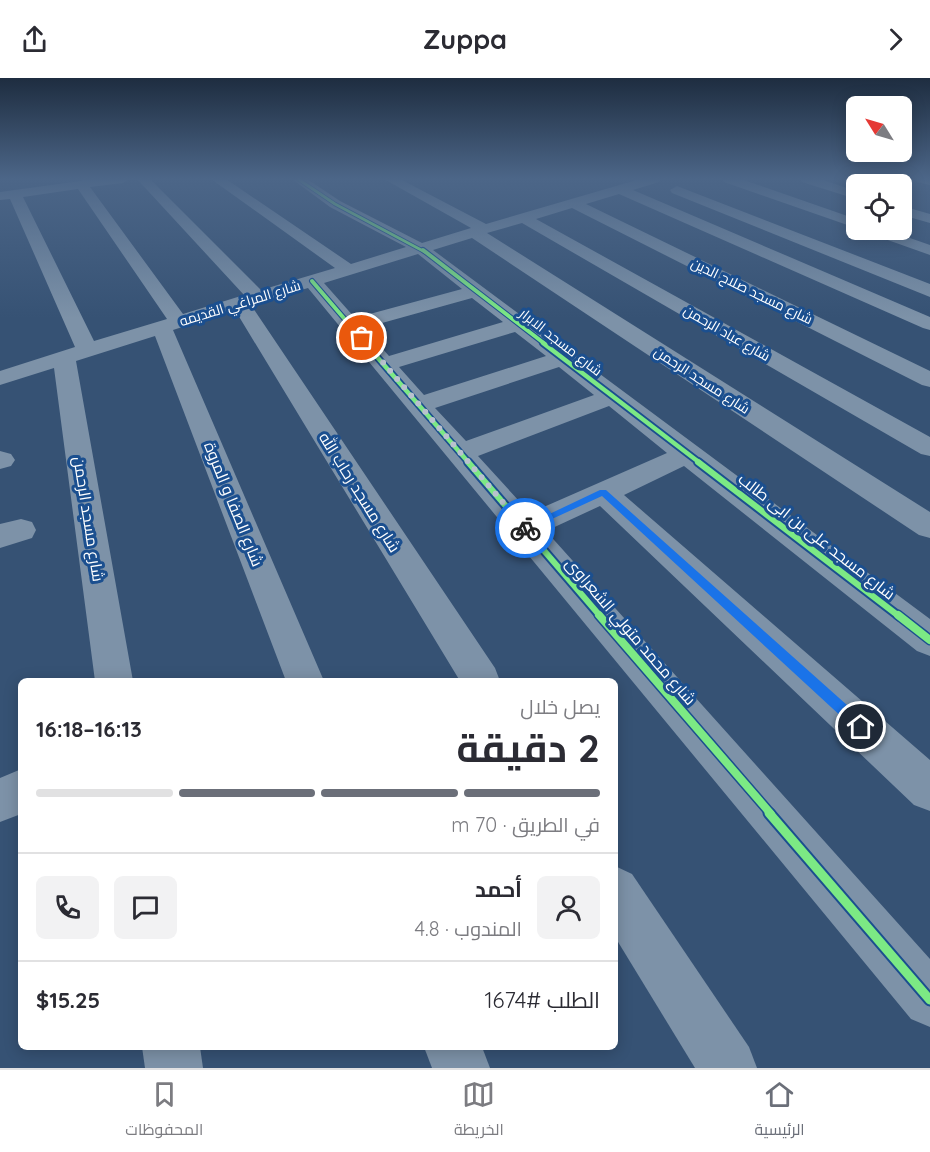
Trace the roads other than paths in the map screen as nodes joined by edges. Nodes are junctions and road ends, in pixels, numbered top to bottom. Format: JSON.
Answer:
{"nodes":[{"id":1,"x":21,"y":225,"type":"edge"},
{"id":2,"x":107,"y":225,"type":"edge"},
{"id":3,"x":182,"y":225,"type":"edge"},
{"id":4,"x":284,"y":225,"type":"edge"},
{"id":5,"x":372,"y":225,"type":"edge"},
{"id":6,"x":469,"y":225,"type":"edge"},
{"id":7,"x":499,"y":225,"type":"edge"},
{"id":8,"x":537,"y":225,"type":"edge"},
{"id":9,"x":619,"y":225,"type":"edge"},
{"id":10,"x":725,"y":225,"type":"edge"},
{"id":11,"x":753,"y":225,"type":"edge"},
{"id":12,"x":479,"y":231,"type":"junction"},
{"id":13,"x":902,"y":240,"type":"edge"},
{"id":14,"x":420,"y":248,"type":"junction"},
{"id":15,"x":930,"y":250,"type":"edge"},
{"id":16,"x":349,"y":270,"type":"junction"},
{"id":17,"x":312,"y":281,"type":"junction"},
{"id":18,"x":476,"y":291,"type":"junction"},
{"id":19,"x":930,"y":291,"type":"edge"},
{"id":20,"x":248,"y":300,"type":"junction"},
{"id":21,"x":170,"y":324,"type":"junction"},
{"id":22,"x":519,"y":324,"type":"junction"},
{"id":23,"x":930,"y":324,"type":"edge"},
{"id":24,"x":350,"y":325,"type":"junction"},
{"id":25,"x":75,"y":354,"type":"junction"},
{"id":26,"x":563,"y":358,"type":"junction"},
{"id":27,"x":384,"y":364,"type":"junction"},
{"id":28,"x":0,"y":378,"type":"edge"},
{"id":29,"x":930,"y":380,"type":"edge"},
{"id":30,"x":613,"y":396,"type":"junction"},
{"id":31,"x":419,"y":405,"type":"junction"},
{"id":32,"x":930,"y":448,"type":"edge"},
{"id":33,"x":460,"y":453,"type":"junction"},
{"id":34,"x":688,"y":454,"type":"junction"},
{"id":35,"x":603,"y":492,"type":"junction"},
{"id":36,"x":930,"y":527,"type":"edge"},
{"id":37,"x":525,"y":528,"type":"junction"},
{"id":38,"x":930,"y":640,"type":"edge"},
{"id":39,"x":114,"y":678,"type":"edge"},
{"id":40,"x":304,"y":678,"type":"edge"},
{"id":41,"x":479,"y":678,"type":"edge"},
{"id":42,"x":930,"y":789,"type":"edge"},
{"id":43,"x":618,"y":896,"type":"edge"},
{"id":44,"x":930,"y":1000,"type":"edge"},
{"id":45,"x":171,"y":1050,"type":"edge"},
{"id":46,"x":454,"y":1050,"type":"edge"},
{"id":47,"x":174,"y":1068,"type":"edge"},
{"id":48,"x":461,"y":1068,"type":"edge"},
{"id":49,"x":728,"y":1068,"type":"edge"}],
"edges":[{"from":1,"to":25,"type":"street","name":"شارع مسجد الرحمن"},
{"from":2,"to":21,"type":"street","name":"شارع الصفا و المروة"},
{"from":3,"to":20,"type":"street","name":"شارع مسجد رحاب الله"},
{"from":4,"to":16,"type":"street"},
{"from":5,"to":14,"type":"street","name":"شارع مسجد الابرار"},
{"from":6,"to":12,"type":"street","name":"شارع مسجد الرحمن"},
{"from":7,"to":12,"type":"street","name":"شارع المراغي القديمه"},
{"from":8,"to":32,"type":"street","name":"شارع عباد الرحمن"},
{"from":9,"to":29,"type":"street","name":"شارع مسجد صلاح الدين"},
{"from":10,"to":23,"type":"street"},
{"from":11,"to":19,"type":"street"},
{"from":12,"to":14,"type":"street","name":"شارع المراغي القديمه"},
{"from":12,"to":36,"type":"street","name":"شارع مسجد الرحمن"},
{"from":13,"to":15,"type":"street"},
{"from":14,"to":16,"type":"street","name":"شارع المراغي القديمه"},
{"from":14,"to":18,"type":"street","name":"شارع مسجد الابرار"},
{"from":16,"to":17,"type":"street","name":"شارع المراغي القديمه"},
{"from":17,"to":20,"type":"street","name":"شارع المراغي القديمه"},
{"from":17,"to":24,"type":"street","name":"شارع محمد متولي الشعراوى"},
{"from":18,"to":22,"type":"street","name":"شارع مسجد الابرار"},
{"from":18,"to":24,"type":"street"},
{"from":20,"to":21,"type":"street","name":"شارع المراغي القديمه"},
{"from":20,"to":41,"type":"street","name":"شارع مسجد رحاب الله"},
{"from":21,"to":25,"type":"street","name":"شارع المراغي القديمه"},
{"from":21,"to":40,"type":"street","name":"شارع الصفا و المروة"},
{"from":22,"to":26,"type":"street","name":"شارع مسجد الابرار"},
{"from":22,"to":27,"type":"street"},
{"from":24,"to":27,"type":"street","name":"شارع محمد متولي الشعراوى"},
{"from":25,"to":28,"type":"street","name":"شارع المراغي القديمه"},
{"from":25,"to":39,"type":"street","name":"شارع مسجد الرحمن"},
{"from":26,"to":30,"type":"street","name":"شارع مسجد الابرار"},
{"from":26,"to":31,"type":"street"},
{"from":27,"to":31,"type":"street","name":"شارع محمد متولي الشعراوى"},
{"from":30,"to":33,"type":"street"},
{"from":30,"to":34,"type":"street","name":"شارع مسجد الابرار"},
{"from":31,"to":33,"type":"street","name":"شارع محمد متولي الشعراوى"},
{"from":33,"to":37,"type":"street","name":"شارع محمد متولي الشعراوى"},
{"from":34,"to":35,"type":"street"},
{"from":34,"to":38,"type":"street","name":"شارع مسجد على بن ابى طالب"},
{"from":35,"to":37,"type":"street"},
{"from":35,"to":42,"type":"street"},
{"from":37,"to":44,"type":"street","name":"شارع محمد متولي الشعراوى"},
{"from":43,"to":49,"type":"street"},
{"from":45,"to":47,"type":"street"},
{"from":46,"to":48,"type":"street"}]}
